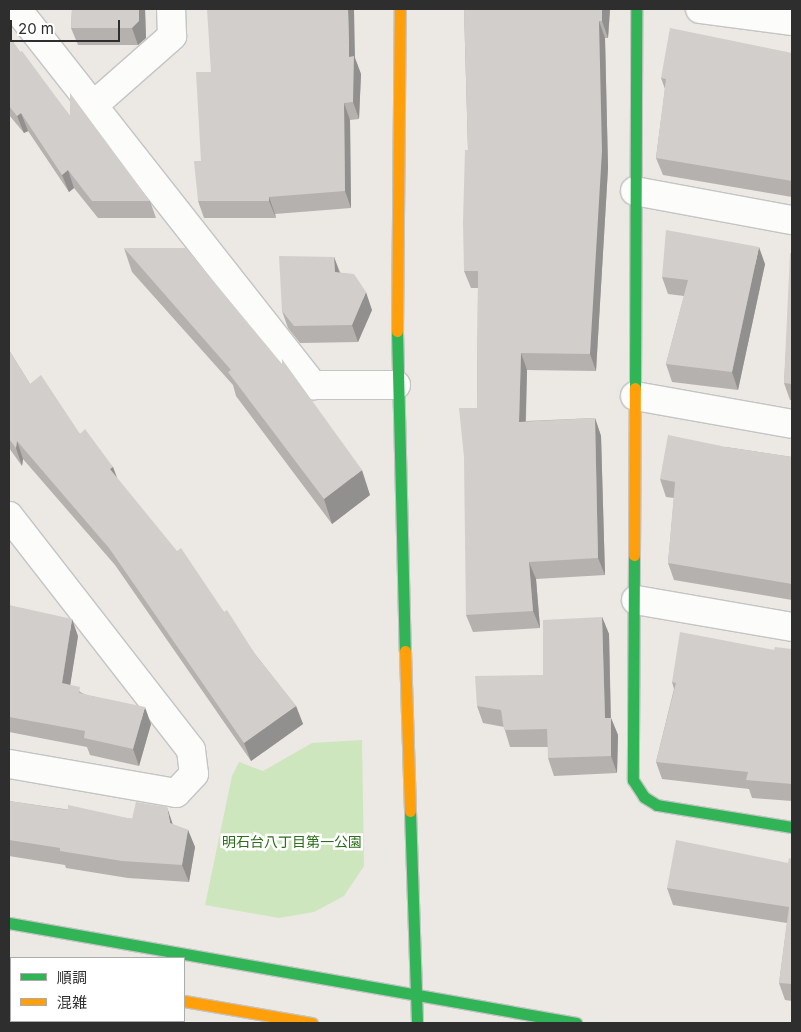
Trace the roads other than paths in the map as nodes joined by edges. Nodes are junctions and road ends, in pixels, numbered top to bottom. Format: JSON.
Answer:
{"nodes":[{"id":1,"x":17,"y":9,"type":"edge"},
{"id":2,"x":171,"y":9,"type":"edge"},
{"id":3,"x":400,"y":9,"type":"edge"},
{"id":4,"x":636,"y":9,"type":"edge"},
{"id":5,"x":700,"y":9,"type":"edge"},
{"id":6,"x":792,"y":21,"type":"edge"},
{"id":7,"x":95,"y":104,"type":"junction"},
{"id":8,"x":635,"y":191,"type":"junction"},
{"id":9,"x":792,"y":220,"type":"edge"},
{"id":10,"x":396,"y":385,"type":"junction"},
{"id":11,"x":635,"y":396,"type":"junction"},
{"id":12,"x":792,"y":424,"type":"edge"},
{"id":13,"x":9,"y":516,"type":"edge"},
{"id":14,"x":636,"y":600,"type":"junction"},
{"id":15,"x":792,"y":627,"type":"edge"},
{"id":16,"x":9,"y":764,"type":"edge"},
{"id":17,"x":792,"y":827,"type":"edge"},
{"id":18,"x":9,"y":923,"type":"edge"},
{"id":19,"x":417,"y":995,"type":"junction"},
{"id":20,"x":185,"y":1001,"type":"edge"},
{"id":21,"x":312,"y":1023,"type":"edge"},
{"id":22,"x":417,"y":1023,"type":"edge"},
{"id":23,"x":576,"y":1023,"type":"edge"}],
"edges":[{"from":1,"to":7,"type":"street"},
{"from":2,"to":7,"type":"street"},
{"from":3,"to":10,"type":"street"},
{"from":4,"to":8,"type":"street"},
{"from":5,"to":6,"type":"street"},
{"from":7,"to":10,"type":"street"},
{"from":8,"to":9,"type":"street"},
{"from":8,"to":11,"type":"street"},
{"from":10,"to":19,"type":"street"},
{"from":11,"to":12,"type":"street"},
{"from":11,"to":14,"type":"street"},
{"from":13,"to":16,"type":"street"},
{"from":14,"to":15,"type":"street"},
{"from":14,"to":17,"type":"street"},
{"from":18,"to":19,"type":"street"},
{"from":19,"to":22,"type":"street"},
{"from":19,"to":23,"type":"street"},
{"from":20,"to":21,"type":"street"}]}
